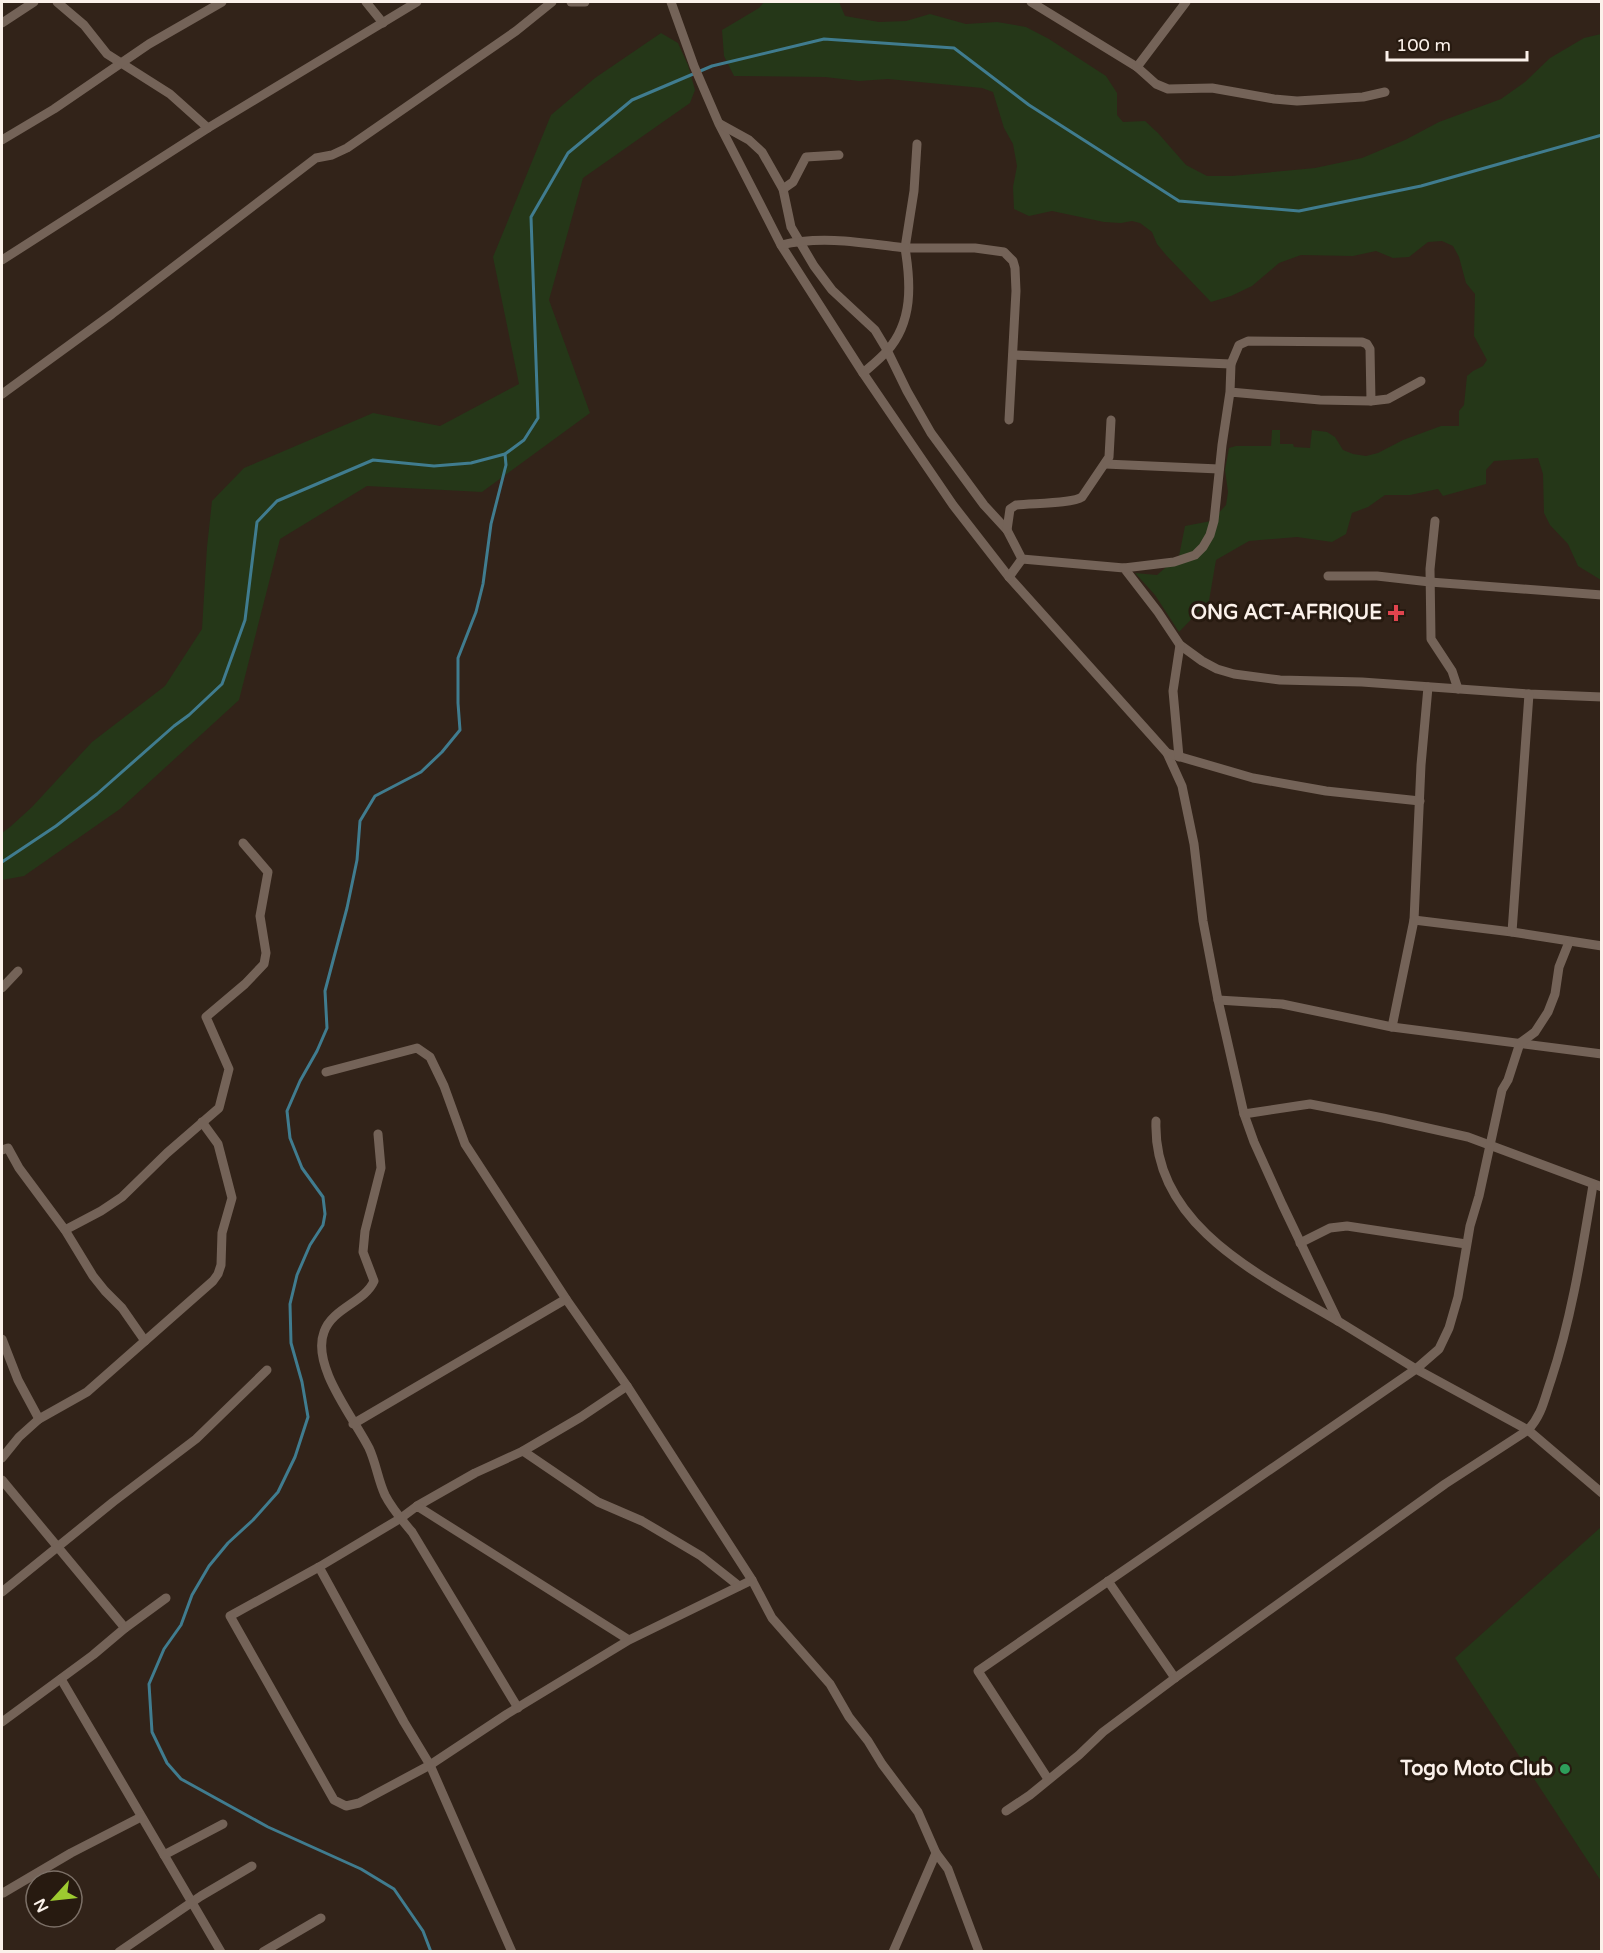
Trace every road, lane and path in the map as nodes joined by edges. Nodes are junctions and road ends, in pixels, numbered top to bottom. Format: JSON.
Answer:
{"nodes":[{"id":1,"x":34,"y":2,"type":"edge"},
{"id":2,"x":57,"y":2,"type":"edge"},
{"id":3,"x":222,"y":2,"type":"edge"},
{"id":4,"x":366,"y":2,"type":"edge"},
{"id":5,"x":417,"y":2,"type":"edge"},
{"id":6,"x":552,"y":2,"type":"edge"},
{"id":7,"x":571,"y":2,"type":"edge"},
{"id":8,"x":585,"y":2,"type":"edge"},
{"id":9,"x":671,"y":2,"type":"edge"},
{"id":10,"x":1030,"y":2,"type":"edge"},
{"id":11,"x":1186,"y":2,"type":"edge"},
{"id":12,"x":2,"y":22,"type":"edge"},
{"id":13,"x":382,"y":23,"type":"junction"},
{"id":14,"x":120,"y":63,"type":"junction"},
{"id":15,"x":1137,"y":67,"type":"junction"},
{"id":16,"x":1385,"y":92,"type":"dead end"},
{"id":17,"x":719,"y":124,"type":"junction"},
{"id":18,"x":208,"y":128,"type":"junction"},
{"id":19,"x":2,"y":140,"type":"edge"},
{"id":20,"x":917,"y":144,"type":"dead end"},
{"id":21,"x":839,"y":155,"type":"dead end"},
{"id":22,"x":783,"y":189,"type":"junction"},
{"id":23,"x":798,"y":241,"type":"junction"},
{"id":24,"x":781,"y":244,"type":"junction"},
{"id":25,"x":905,"y":248,"type":"junction"},
{"id":26,"x":2,"y":260,"type":"edge"},
{"id":27,"x":887,"y":350,"type":"junction"},
{"id":28,"x":1013,"y":355,"type":"junction"},
{"id":29,"x":1231,"y":364,"type":"junction"},
{"id":30,"x":863,"y":373,"type":"junction"},
{"id":31,"x":1421,"y":381,"type":"dead end"},
{"id":32,"x":1230,"y":393,"type":"junction"},
{"id":33,"x":2,"y":394,"type":"edge"},
{"id":34,"x":1371,"y":401,"type":"junction"},
{"id":35,"x":1009,"y":420,"type":"dead end"},
{"id":36,"x":1111,"y":420,"type":"dead end"},
{"id":37,"x":1105,"y":464,"type":"junction"},
{"id":38,"x":1219,"y":469,"type":"junction"},
{"id":39,"x":1436,"y":521,"type":"dead end"},
{"id":40,"x":1007,"y":530,"type":"junction"},
{"id":41,"x":1022,"y":559,"type":"junction"},
{"id":42,"x":1124,"y":568,"type":"junction"},
{"id":43,"x":1328,"y":576,"type":"dead end"},
{"id":44,"x":1009,"y":577,"type":"junction"},
{"id":45,"x":1430,"y":582,"type":"junction"},
{"id":46,"x":1602,"y":595,"type":"edge"},
{"id":47,"x":1180,"y":645,"type":"junction"},
{"id":48,"x":1428,"y":687,"type":"junction"},
{"id":49,"x":1458,"y":689,"type":"junction"},
{"id":50,"x":1529,"y":694,"type":"junction"},
{"id":51,"x":1602,"y":697,"type":"edge"},
{"id":52,"x":1167,"y":753,"type":"junction"},
{"id":53,"x":1179,"y":757,"type":"junction"},
{"id":54,"x":1420,"y":801,"type":"junction"},
{"id":55,"x":243,"y":843,"type":"dead end"},
{"id":56,"x":1414,"y":920,"type":"junction"},
{"id":57,"x":1512,"y":932,"type":"junction"},
{"id":58,"x":1569,"y":942,"type":"junction"},
{"id":59,"x":1602,"y":946,"type":"edge"},
{"id":60,"x":18,"y":971,"type":"dead end"},
{"id":61,"x":2,"y":988,"type":"edge"},
{"id":62,"x":1218,"y":1000,"type":"junction"},
{"id":63,"x":1392,"y":1027,"type":"junction"},
{"id":64,"x":1520,"y":1043,"type":"junction"},
{"id":65,"x":1602,"y":1054,"type":"edge"},
{"id":66,"x":326,"y":1072,"type":"dead end"},
{"id":67,"x":1244,"y":1114,"type":"junction"},
{"id":68,"x":1156,"y":1121,"type":"dead end"},
{"id":69,"x":202,"y":1122,"type":"junction"},
{"id":70,"x":378,"y":1134,"type":"dead end"},
{"id":71,"x":1489,"y":1146,"type":"junction"},
{"id":72,"x":2,"y":1149,"type":"edge"},
{"id":73,"x":1597,"y":1186,"type":"edge"},
{"id":74,"x":65,"y":1230,"type":"junction"},
{"id":75,"x":1300,"y":1243,"type":"junction"},
{"id":76,"x":1466,"y":1244,"type":"junction"},
{"id":77,"x":566,"y":1299,"type":"junction"},
{"id":78,"x":1338,"y":1321,"type":"junction"},
{"id":79,"x":2,"y":1340,"type":"edge"},
{"id":80,"x":145,"y":1341,"type":"junction"},
{"id":81,"x":1416,"y":1369,"type":"junction"},
{"id":82,"x":267,"y":1370,"type":"dead end"},
{"id":83,"x":627,"y":1386,"type":"junction"},
{"id":84,"x":39,"y":1419,"type":"junction"},
{"id":85,"x":354,"y":1424,"type":"junction"},
{"id":86,"x":1528,"y":1430,"type":"junction"},
{"id":87,"x":523,"y":1451,"type":"junction"},
{"id":88,"x":2,"y":1458,"type":"edge"},
{"id":89,"x":2,"y":1480,"type":"edge"},
{"id":90,"x":1602,"y":1493,"type":"edge"},
{"id":91,"x":417,"y":1506,"type":"junction"},
{"id":92,"x":401,"y":1518,"type":"junction"},
{"id":93,"x":58,"y":1546,"type":"junction"},
{"id":94,"x":319,"y":1567,"type":"junction"},
{"id":95,"x":752,"y":1580,"type":"junction"},
{"id":96,"x":1108,"y":1581,"type":"junction"},
{"id":97,"x":739,"y":1586,"type":"junction"},
{"id":98,"x":2,"y":1592,"type":"edge"},
{"id":99,"x":166,"y":1598,"type":"dead end"},
{"id":100,"x":125,"y":1628,"type":"junction"},
{"id":101,"x":628,"y":1640,"type":"junction"},
{"id":102,"x":1176,"y":1678,"type":"junction"},
{"id":103,"x":61,"y":1679,"type":"junction"},
{"id":104,"x":518,"y":1708,"type":"junction"},
{"id":105,"x":2,"y":1722,"type":"edge"},
{"id":106,"x":430,"y":1765,"type":"junction"},
{"id":107,"x":1048,"y":1779,"type":"junction"},
{"id":108,"x":1006,"y":1811,"type":"dead end"},
{"id":109,"x":141,"y":1817,"type":"junction"},
{"id":110,"x":223,"y":1824,"type":"dead end"},
{"id":111,"x":936,"y":1853,"type":"junction"},
{"id":112,"x":164,"y":1855,"type":"junction"},
{"id":113,"x":252,"y":1866,"type":"dead end"},
{"id":114,"x":2,"y":1892,"type":"edge"},
{"id":115,"x":193,"y":1902,"type":"junction"},
{"id":116,"x":321,"y":1918,"type":"dead end"},
{"id":117,"x":118,"y":1952,"type":"edge"},
{"id":118,"x":221,"y":1952,"type":"edge"},
{"id":119,"x":263,"y":1952,"type":"edge"},
{"id":120,"x":512,"y":1952,"type":"edge"},
{"id":121,"x":893,"y":1952,"type":"edge"},
{"id":122,"x":980,"y":1952,"type":"edge"}],
"edges":[{"from":1,"to":12,"type":"street"},
{"from":2,"to":14,"type":"street"},
{"from":3,"to":14,"type":"street"},
{"from":4,"to":13,"type":"street"},
{"from":5,"to":13,"type":"street"},
{"from":6,"to":33,"type":"street"},
{"from":7,"to":8,"type":"street"},
{"from":9,"to":17,"type":"street"},
{"from":10,"to":15,"type":"street"},
{"from":11,"to":15,"type":"street"},
{"from":13,"to":18,"type":"street"},
{"from":14,"to":18,"type":"street"},
{"from":14,"to":19,"type":"street"},
{"from":15,"to":16,"type":"street"},
{"from":17,"to":22,"type":"street"},
{"from":17,"to":24,"type":"street"},
{"from":18,"to":26,"type":"street"},
{"from":20,"to":25,"type":"street"},
{"from":21,"to":22,"type":"street"},
{"from":22,"to":23,"type":"street"},
{"from":23,"to":24,"type":"street"},
{"from":23,"to":25,"type":"street"},
{"from":23,"to":27,"type":"street"},
{"from":24,"to":30,"type":"street"},
{"from":25,"to":27,"type":"street"},
{"from":25,"to":28,"type":"street"},
{"from":27,"to":30,"type":"street"},
{"from":27,"to":40,"type":"street"},
{"from":28,"to":29,"type":"street"},
{"from":28,"to":35,"type":"street"},
{"from":29,"to":32,"type":"street"},
{"from":29,"to":34,"type":"street"},
{"from":30,"to":44,"type":"street"},
{"from":31,"to":34,"type":"street"},
{"from":32,"to":34,"type":"street"},
{"from":32,"to":38,"type":"street"},
{"from":36,"to":37,"type":"street"},
{"from":37,"to":38,"type":"street"},
{"from":37,"to":40,"type":"street"},
{"from":38,"to":42,"type":"street"},
{"from":39,"to":45,"type":"street"},
{"from":40,"to":41,"type":"street"},
{"from":41,"to":42,"type":"street"},
{"from":41,"to":44,"type":"street"},
{"from":42,"to":47,"type":"street"},
{"from":43,"to":45,"type":"street"},
{"from":44,"to":52,"type":"street"},
{"from":45,"to":46,"type":"street"},
{"from":45,"to":49,"type":"street"},
{"from":47,"to":48,"type":"street"},
{"from":47,"to":53,"type":"street"},
{"from":48,"to":49,"type":"street"},
{"from":48,"to":54,"type":"street"},
{"from":49,"to":50,"type":"street"},
{"from":50,"to":51,"type":"street"},
{"from":50,"to":57,"type":"street"},
{"from":52,"to":53,"type":"street"},
{"from":52,"to":62,"type":"street"},
{"from":53,"to":54,"type":"street"},
{"from":54,"to":56,"type":"street"},
{"from":55,"to":69,"type":"street"},
{"from":56,"to":57,"type":"street"},
{"from":56,"to":63,"type":"street"},
{"from":57,"to":58,"type":"street"},
{"from":58,"to":59,"type":"street"},
{"from":58,"to":64,"type":"street"},
{"from":60,"to":61,"type":"street"},
{"from":62,"to":63,"type":"street"},
{"from":62,"to":67,"type":"street"},
{"from":63,"to":64,"type":"street"},
{"from":64,"to":65,"type":"street"},
{"from":64,"to":71,"type":"street"},
{"from":66,"to":77,"type":"street"},
{"from":67,"to":71,"type":"street"},
{"from":67,"to":75,"type":"street"},
{"from":68,"to":78,"type":"street"},
{"from":69,"to":74,"type":"street"},
{"from":69,"to":80,"type":"street"},
{"from":70,"to":85,"type":"street"},
{"from":71,"to":73,"type":"street"},
{"from":71,"to":76,"type":"street"},
{"from":72,"to":74,"type":"street"},
{"from":73,"to":86,"type":"street"},
{"from":74,"to":80,"type":"street"},
{"from":75,"to":76,"type":"street"},
{"from":75,"to":78,"type":"street"},
{"from":76,"to":81,"type":"street"},
{"from":77,"to":83,"type":"street"},
{"from":77,"to":85,"type":"street"},
{"from":78,"to":81,"type":"street"},
{"from":79,"to":84,"type":"street"},
{"from":80,"to":84,"type":"street"},
{"from":81,"to":86,"type":"street"},
{"from":81,"to":96,"type":"street"},
{"from":82,"to":93,"type":"street"},
{"from":83,"to":87,"type":"street"},
{"from":83,"to":95,"type":"street"},
{"from":84,"to":88,"type":"street"},
{"from":85,"to":92,"type":"street"},
{"from":86,"to":90,"type":"street"},
{"from":86,"to":102,"type":"street"},
{"from":87,"to":91,"type":"street"},
{"from":87,"to":97,"type":"street"},
{"from":89,"to":93,"type":"street"},
{"from":91,"to":92,"type":"street"},
{"from":91,"to":101,"type":"street"},
{"from":92,"to":94,"type":"street"},
{"from":92,"to":104,"type":"street"},
{"from":93,"to":98,"type":"street"},
{"from":93,"to":100,"type":"street"},
{"from":94,"to":106,"type":"street"},
{"from":94,"to":106,"type":"street"},
{"from":95,"to":97,"type":"street"},
{"from":95,"to":111,"type":"street"},
{"from":96,"to":102,"type":"street"},
{"from":96,"to":107,"type":"street"},
{"from":97,"to":101,"type":"street"},
{"from":99,"to":100,"type":"street"},
{"from":100,"to":103,"type":"street"},
{"from":101,"to":104,"type":"street"},
{"from":102,"to":107,"type":"street"},
{"from":103,"to":105,"type":"street"},
{"from":103,"to":109,"type":"street"},
{"from":104,"to":106,"type":"street"},
{"from":106,"to":120,"type":"street"},
{"from":107,"to":108,"type":"street"},
{"from":109,"to":112,"type":"street"},
{"from":109,"to":114,"type":"street"},
{"from":110,"to":112,"type":"street"},
{"from":111,"to":121,"type":"street"},
{"from":111,"to":122,"type":"street"},
{"from":112,"to":115,"type":"street"},
{"from":113,"to":115,"type":"street"},
{"from":115,"to":117,"type":"street"},
{"from":115,"to":118,"type":"street"},
{"from":116,"to":119,"type":"street"}]}
